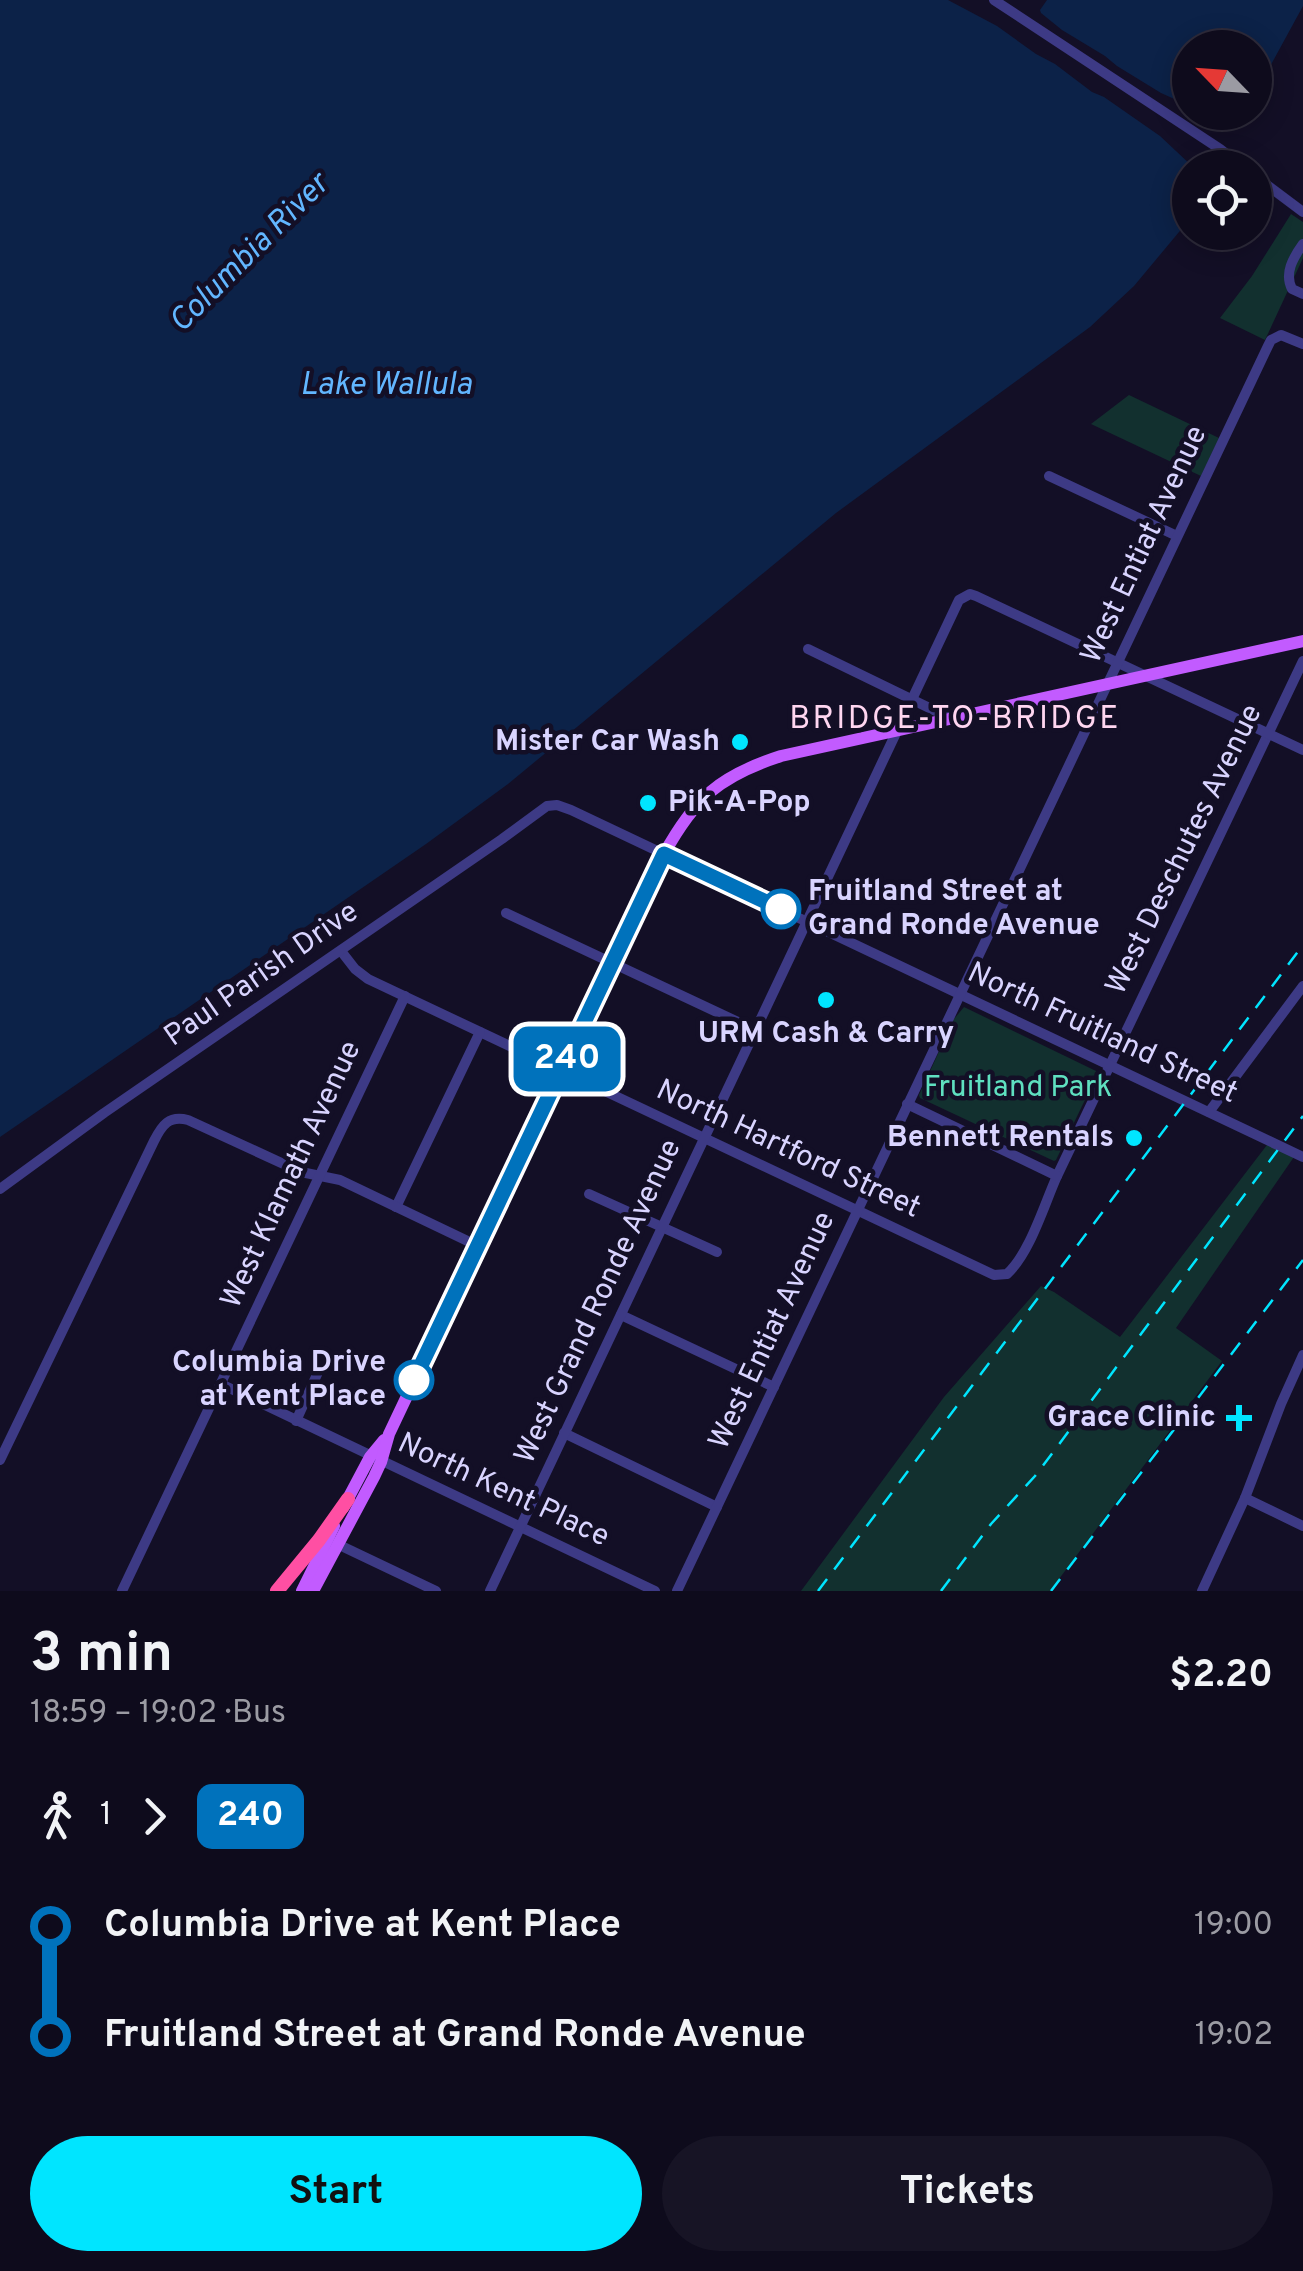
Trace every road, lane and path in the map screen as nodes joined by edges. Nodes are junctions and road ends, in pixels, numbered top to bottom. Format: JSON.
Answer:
{"nodes":[{"id":1,"x":994,"y":0,"type":"edge"},
{"id":2,"x":1220,"y":150,"type":"edge"},
{"id":3,"x":1272,"y":189,"type":"edge"},
{"id":4,"x":1303,"y":212,"type":"edge"},
{"id":5,"x":1303,"y":244,"type":"edge"},
{"id":6,"x":1298,"y":291,"type":"edge"},
{"id":7,"x":1303,"y":344,"type":"edge"},
{"id":8,"x":1049,"y":476,"type":"dead end"},
{"id":9,"x":1176,"y":536,"type":"junction"},
{"id":10,"x":1303,"y":641,"type":"edge"},
{"id":11,"x":808,"y":649,"type":"dead end"},
{"id":12,"x":1118,"y":662,"type":"junction"},
{"id":13,"x":1303,"y":662,"type":"edge"},
{"id":14,"x":1147,"y":675,"type":"junction"},
{"id":15,"x":1106,"y":684,"type":"junction"},
{"id":16,"x":912,"y":699,"type":"junction"},
{"id":17,"x":951,"y":719,"type":"junction"},
{"id":18,"x":897,"y":731,"type":"junction"},
{"id":19,"x":1268,"y":733,"type":"junction"},
{"id":20,"x":1303,"y":750,"type":"edge"},
{"id":21,"x":553,"y":804,"type":"joint"},
{"id":22,"x":664,"y":854,"type":"junction"},
{"id":23,"x":506,"y":913,"type":"dead end"},
{"id":24,"x":806,"y":922,"type":"junction"},
{"id":25,"x":341,"y":950,"type":"junction"},
{"id":26,"x":612,"y":963,"type":"junction"},
{"id":27,"x":1303,"y":986,"type":"edge"},
{"id":28,"x":959,"y":994,"type":"junction"},
{"id":29,"x":404,"y":996,"type":"junction"},
{"id":30,"x":755,"y":1030,"type":"junction"},
{"id":31,"x":480,"y":1032,"type":"junction"},
{"id":32,"x":1109,"y":1066,"type":"junction"},
{"id":33,"x":562,"y":1070,"type":"junction"},
{"id":34,"x":908,"y":1104,"type":"junction"},
{"id":35,"x":1209,"y":1112,"type":"junction"},
{"id":36,"x":704,"y":1138,"type":"junction"},
{"id":37,"x":1303,"y":1157,"type":"edge"},
{"id":38,"x":320,"y":1176,"type":"junction"},
{"id":39,"x":1057,"y":1176,"type":"junction"},
{"id":40,"x":0,"y":1189,"type":"edge"},
{"id":41,"x":590,"y":1194,"type":"dead end"},
{"id":42,"x":396,"y":1208,"type":"junction"},
{"id":43,"x":858,"y":1211,"type":"junction"},
{"id":44,"x":662,"y":1228,"type":"junction"},
{"id":45,"x":478,"y":1246,"type":"junction"},
{"id":46,"x":717,"y":1252,"type":"dead end"},
{"id":47,"x":1007,"y":1274,"type":"joint"},
{"id":48,"x":621,"y":1315,"type":"junction"},
{"id":49,"x":1303,"y":1355,"type":"edge"},
{"id":50,"x":320,"y":1370,"type":"dead end"},
{"id":51,"x":221,"y":1384,"type":"junction"},
{"id":52,"x":774,"y":1388,"type":"junction"},
{"id":53,"x":296,"y":1420,"type":"junction"},
{"id":54,"x":564,"y":1434,"type":"junction"},
{"id":55,"x":376,"y":1459,"type":"junction"},
{"id":56,"x":0,"y":1460,"type":"edge"},
{"id":57,"x":1244,"y":1498,"type":"junction"},
{"id":58,"x":348,"y":1499,"type":"junction"},
{"id":59,"x":717,"y":1508,"type":"junction"},
{"id":60,"x":1303,"y":1526,"type":"edge"},
{"id":61,"x":520,"y":1528,"type":"junction"},
{"id":62,"x":333,"y":1542,"type":"junction"},
{"id":63,"x":122,"y":1591,"type":"edge"},
{"id":64,"x":277,"y":1591,"type":"edge"},
{"id":65,"x":302,"y":1591,"type":"edge"},
{"id":66,"x":314,"y":1591,"type":"edge"},
{"id":67,"x":436,"y":1591,"type":"edge"},
{"id":68,"x":490,"y":1591,"type":"edge"},
{"id":69,"x":656,"y":1591,"type":"edge"},
{"id":70,"x":677,"y":1591,"type":"edge"},
{"id":71,"x":1202,"y":1591,"type":"edge"}],
"edges":[{"from":1,"to":2,"type":"street"},
{"from":3,"to":4,"type":"street"},
{"from":5,"to":6,"type":"street"},
{"from":7,"to":9,"type":"street","name":"West Entiat Avenue"},
{"from":8,"to":9,"type":"street"},
{"from":9,"to":12,"type":"street","name":"West Entiat Avenue"},
{"from":10,"to":14,"type":"main road"},
{"from":11,"to":16,"type":"street"},
{"from":12,"to":14,"type":"street"},
{"from":12,"to":15,"type":"street","name":"West Entiat Avenue"},
{"from":12,"to":16,"type":"street","name":"West Grand Ronde Avenue"},
{"from":13,"to":19,"type":"street","name":"West Deschutes Avenue"},
{"from":14,"to":15,"type":"main road"},
{"from":14,"to":19,"type":"street"},
{"from":15,"to":17,"type":"main road"},
{"from":15,"to":28,"type":"street","name":"West Entiat Avenue"},
{"from":16,"to":17,"type":"street"},
{"from":16,"to":18,"type":"street","name":"West Grand Ronde Avenue"},
{"from":17,"to":18,"type":"main road"},
{"from":18,"to":22,"type":"main road"},
{"from":18,"to":24,"type":"street","name":"West Grand Ronde Avenue"},
{"from":19,"to":20,"type":"street"},
{"from":19,"to":32,"type":"street","name":"West Deschutes Avenue"},
{"from":21,"to":22,"type":"street","name":"North Fruitland Street"},
{"from":21,"to":25,"type":"street","name":"Paul Parish Drive"},
{"from":22,"to":24,"type":"street","name":"North Fruitland Street"},
{"from":22,"to":26,"type":"main road"},
{"from":23,"to":26,"type":"street"},
{"from":24,"to":28,"type":"street","name":"North Fruitland Street"},
{"from":24,"to":30,"type":"street","name":"West Grand Ronde Avenue"},
{"from":25,"to":29,"type":"street","name":"North Hartford Street"},
{"from":25,"to":40,"type":"street","name":"Paul Parish Drive"},
{"from":26,"to":30,"type":"street"},
{"from":26,"to":33,"type":"main road"},
{"from":27,"to":35,"type":"street"},
{"from":28,"to":32,"type":"street","name":"North Fruitland Street"},
{"from":28,"to":34,"type":"street","name":"West Entiat Avenue"},
{"from":29,"to":31,"type":"street","name":"North Hartford Street"},
{"from":29,"to":38,"type":"street","name":"West Klamath Avenue"},
{"from":30,"to":36,"type":"street","name":"West Grand Ronde Avenue"},
{"from":31,"to":33,"type":"street","name":"North Hartford Street"},
{"from":31,"to":42,"type":"street"},
{"from":32,"to":35,"type":"street","name":"North Fruitland Street"},
{"from":32,"to":39,"type":"street","name":"West Deschutes Avenue"},
{"from":33,"to":36,"type":"street","name":"North Hartford Street"},
{"from":33,"to":45,"type":"main road"},
{"from":34,"to":39,"type":"street"},
{"from":34,"to":43,"type":"street","name":"West Entiat Avenue"},
{"from":35,"to":37,"type":"street","name":"North Fruitland Street"},
{"from":36,"to":43,"type":"street","name":"North Hartford Street"},
{"from":36,"to":44,"type":"street","name":"West Grand Ronde Avenue"},
{"from":38,"to":42,"type":"street"},
{"from":38,"to":51,"type":"street","name":"West Klamath Avenue"},
{"from":38,"to":56,"type":"street"},
{"from":39,"to":47,"type":"street","name":"West Deschutes Avenue"},
{"from":41,"to":44,"type":"street"},
{"from":42,"to":45,"type":"street"},
{"from":43,"to":47,"type":"street","name":"North Hartford Street"},
{"from":43,"to":52,"type":"street","name":"West Entiat Avenue"},
{"from":44,"to":46,"type":"street"},
{"from":44,"to":48,"type":"street","name":"West Grand Ronde Avenue"},
{"from":45,"to":55,"type":"main road"},
{"from":48,"to":52,"type":"street"},
{"from":48,"to":54,"type":"street","name":"West Grand Ronde Avenue"},
{"from":49,"to":57,"type":"street"},
{"from":50,"to":53,"type":"street"},
{"from":51,"to":53,"type":"street","name":"North Kent Place"},
{"from":51,"to":63,"type":"street","name":"West Klamath Avenue"},
{"from":52,"to":59,"type":"street","name":"West Entiat Avenue"},
{"from":53,"to":55,"type":"street","name":"North Kent Place"},
{"from":54,"to":59,"type":"street"},
{"from":54,"to":61,"type":"street","name":"West Grand Ronde Avenue"},
{"from":55,"to":58,"type":"main road"},
{"from":55,"to":61,"type":"street","name":"North Kent Place"},
{"from":55,"to":62,"type":"main road"},
{"from":57,"to":60,"type":"street"},
{"from":57,"to":71,"type":"street"},
{"from":58,"to":62,"type":"main road"},
{"from":58,"to":64,"type":"highway"},
{"from":59,"to":70,"type":"street","name":"West Entiat Avenue"},
{"from":61,"to":68,"type":"street","name":"West Grand Ronde Avenue"},
{"from":61,"to":69,"type":"street","name":"North Kent Place"},
{"from":62,"to":65,"type":"main road"},
{"from":62,"to":66,"type":"main road"},
{"from":62,"to":67,"type":"street"}]}
